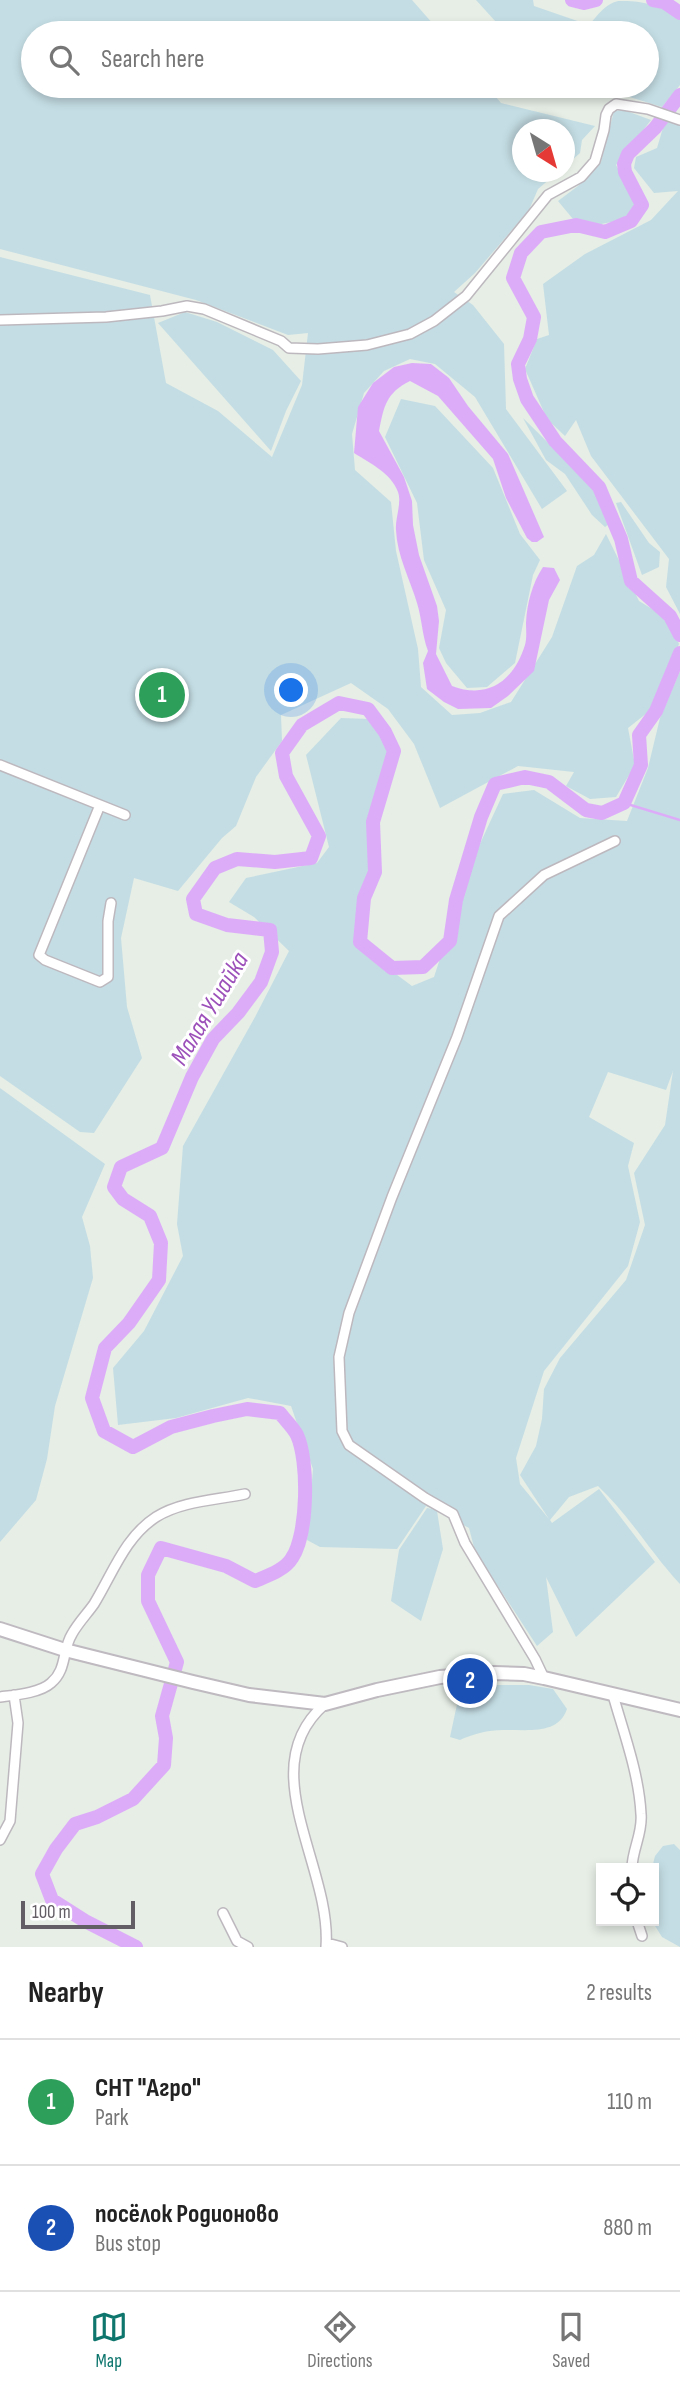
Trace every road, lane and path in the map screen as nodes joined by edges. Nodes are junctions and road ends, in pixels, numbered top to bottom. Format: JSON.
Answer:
{"nodes":[{"id":1,"x":679,"y":120,"type":"edge"},
{"id":2,"x":0,"y":320,"type":"edge"},
{"id":3,"x":0,"y":765,"type":"edge"},
{"id":4,"x":100,"y":805,"type":"junction"},
{"id":5,"x":125,"y":815,"type":"dead end"},
{"id":6,"x":615,"y":841,"type":"dead end"},
{"id":7,"x":111,"y":903,"type":"dead end"},
{"id":8,"x":245,"y":1494,"type":"dead end"},
{"id":9,"x":5,"y":1631,"type":"edge"},
{"id":10,"x":65,"y":1650,"type":"junction"},
{"id":11,"x":544,"y":1678,"type":"junction"},
{"id":12,"x":14,"y":1695,"type":"junction"},
{"id":13,"x":613,"y":1695,"type":"junction"},
{"id":14,"x":0,"y":1698,"type":"edge"},
{"id":15,"x":325,"y":1704,"type":"junction"},
{"id":16,"x":680,"y":1710,"type":"edge"},
{"id":17,"x":0,"y":1840,"type":"edge"},
{"id":18,"x":633,"y":1863,"type":"edge"},
{"id":19,"x":223,"y":1913,"type":"dead end"},
{"id":20,"x":639,"y":1926,"type":"edge"},
{"id":21,"x":642,"y":1936,"type":"dead end"},
{"id":22,"x":327,"y":1945,"type":"edge"},
{"id":23,"x":248,"y":1947,"type":"edge"},
{"id":24,"x":342,"y":1947,"type":"edge"}],
"edges":[{"from":1,"to":2,"type":"street"},
{"from":3,"to":4,"type":"street"},
{"from":4,"to":5,"type":"street"},
{"from":4,"to":7,"type":"street"},
{"from":6,"to":11,"type":"street"},
{"from":8,"to":10,"type":"street"},
{"from":9,"to":10,"type":"street"},
{"from":10,"to":12,"type":"street"},
{"from":10,"to":15,"type":"street"},
{"from":11,"to":13,"type":"street"},
{"from":11,"to":15,"type":"street"},
{"from":12,"to":14,"type":"street"},
{"from":12,"to":17,"type":"street"},
{"from":13,"to":16,"type":"street"},
{"from":13,"to":18,"type":"street"},
{"from":15,"to":22,"type":"street"},
{"from":19,"to":23,"type":"street"},
{"from":20,"to":21,"type":"street"},
{"from":22,"to":24,"type":"street"}]}
